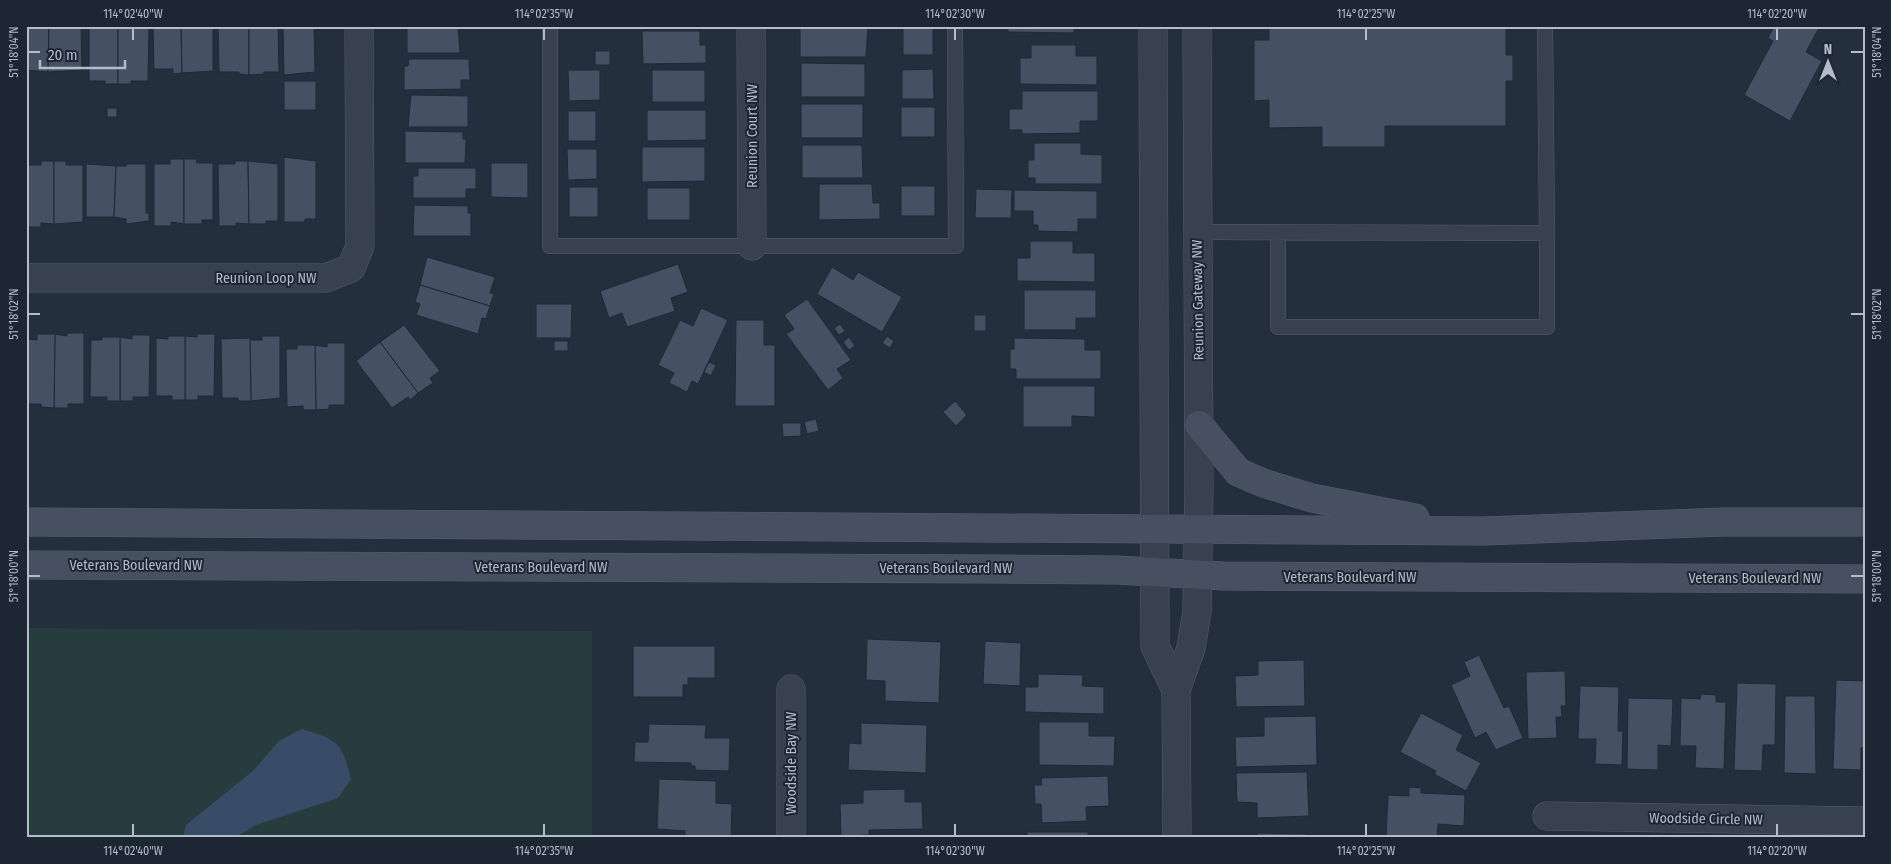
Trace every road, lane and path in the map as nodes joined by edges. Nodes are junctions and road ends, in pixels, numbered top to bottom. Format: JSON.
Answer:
{"nodes":[{"id":1,"x":359,"y":26,"type":"edge"},
{"id":2,"x":550,"y":26,"type":"edge"},
{"id":3,"x":752,"y":26,"type":"edge"},
{"id":4,"x":955,"y":26,"type":"edge"},
{"id":5,"x":1153,"y":26,"type":"edge"},
{"id":6,"x":1197,"y":26,"type":"edge"},
{"id":7,"x":1545,"y":26,"type":"edge"},
{"id":8,"x":1197,"y":232,"type":"junction"},
{"id":9,"x":1278,"y":232,"type":"junction"},
{"id":10,"x":1547,"y":233,"type":"junction"},
{"id":11,"x":752,"y":246,"type":"junction"},
{"id":12,"x":26,"y":278,"type":"edge"},
{"id":13,"x":1199,"y":425,"type":"junction"},
{"id":14,"x":26,"y":512,"type":"edge"},
{"id":15,"x":40,"y":522,"type":"edge"},
{"id":16,"x":1865,"y":522,"type":"edge"},
{"id":17,"x":1156,"y":528,"type":"junction"},
{"id":18,"x":1198,"y":528,"type":"junction"},
{"id":19,"x":1483,"y":531,"type":"junction"},
{"id":20,"x":26,"y":565,"type":"edge"},
{"id":21,"x":1155,"y":572,"type":"junction"},
{"id":22,"x":1198,"y":574,"type":"junction"},
{"id":23,"x":1865,"y":579,"type":"edge"},
{"id":24,"x":791,"y":689,"type":"dead end"},
{"id":25,"x":1176,"y":690,"type":"junction"},
{"id":26,"x":1547,"y":816,"type":"dead end"},
{"id":27,"x":1860,"y":827,"type":"edge"},
{"id":28,"x":791,"y":838,"type":"edge"},
{"id":29,"x":1177,"y":838,"type":"edge"}],
"edges":[{"from":1,"to":12,"type":"street","name":"Reunion Loop NW"},
{"from":2,"to":11,"type":"lane"},
{"from":3,"to":11,"type":"street","name":"Reunion Court NW"},
{"from":4,"to":11,"type":"lane"},
{"from":5,"to":17,"type":"street"},
{"from":6,"to":8,"type":"street","name":"Reunion Gateway NW"},
{"from":7,"to":10,"type":"lane"},
{"from":8,"to":9,"type":"lane"},
{"from":8,"to":13,"type":"street","name":"Reunion Gateway NW"},
{"from":9,"to":10,"type":"lane"},
{"from":9,"to":10,"type":"lane"},
{"from":13,"to":18,"type":"street","name":"Reunion Gateway NW"},
{"from":13,"to":19,"type":"main road"},
{"from":14,"to":15,"type":"street"},
{"from":15,"to":17,"type":"main road"},
{"from":16,"to":19,"type":"main road"},
{"from":17,"to":18,"type":"main road"},
{"from":17,"to":21,"type":"street"},
{"from":18,"to":19,"type":"main road"},
{"from":18,"to":22,"type":"street","name":"Reunion Gateway NW"},
{"from":20,"to":21,"type":"main road","name":"Veterans Boulevard NW"},
{"from":21,"to":22,"type":"main road","name":"Veterans Boulevard NW"},
{"from":21,"to":25,"type":"street"},
{"from":22,"to":23,"type":"main road","name":"Veterans Boulevard NW"},
{"from":22,"to":25,"type":"street","name":"Reunion Gateway NW"},
{"from":24,"to":28,"type":"street","name":"Woodside Bay NW"},
{"from":25,"to":29,"type":"street"},
{"from":26,"to":27,"type":"street","name":"Woodside Circle NW"}]}
